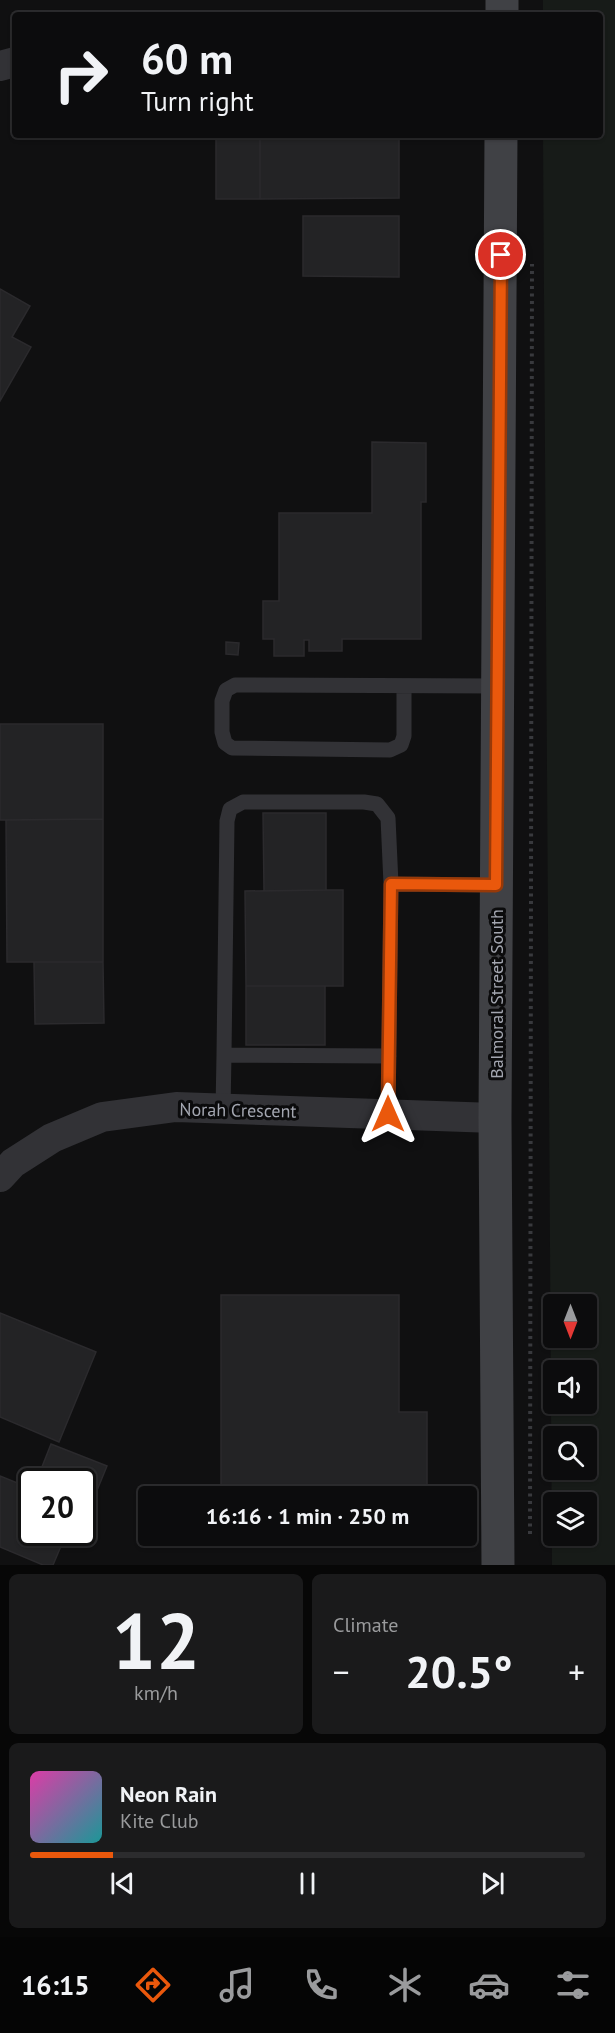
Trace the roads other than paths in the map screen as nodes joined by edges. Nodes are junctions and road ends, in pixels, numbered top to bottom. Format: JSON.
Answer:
{"nodes":[{"id":1,"x":501,"y":138,"type":"edge"},
{"id":2,"x":404,"y":686,"type":"junction"},
{"id":3,"x":498,"y":686,"type":"junction"},
{"id":4,"x":391,"y":884,"type":"junction"},
{"id":5,"x":496,"y":885,"type":"junction"},
{"id":6,"x":224,"y":1055,"type":"junction"},
{"id":7,"x":389,"y":1056,"type":"junction"},
{"id":8,"x":223,"y":1109,"type":"junction"},
{"id":9,"x":388,"y":1114,"type":"junction"},
{"id":10,"x":495,"y":1118,"type":"junction"},
{"id":11,"x":0,"y":1177,"type":"edge"},
{"id":12,"x":498,"y":1565,"type":"edge"}],
"edges":[{"from":1,"to":3,"type":"main road","name":"Balmoral Street South"},
{"from":2,"to":2,"type":"lane"},
{"from":2,"to":3,"type":"lane"},
{"from":3,"to":5,"type":"main road","name":"Balmoral Street South"},
{"from":4,"to":5,"type":"lane"},
{"from":4,"to":6,"type":"lane"},
{"from":4,"to":7,"type":"lane"},
{"from":5,"to":10,"type":"main road","name":"Balmoral Street South"},
{"from":6,"to":7,"type":"lane"},
{"from":6,"to":8,"type":"lane"},
{"from":7,"to":9,"type":"lane"},
{"from":8,"to":9,"type":"street","name":"Norah Crescent"},
{"from":8,"to":11,"type":"street","name":"Norah Crescent"},
{"from":9,"to":10,"type":"street","name":"Norah Crescent"},
{"from":10,"to":12,"type":"main road","name":"Balmoral Street South"}]}
